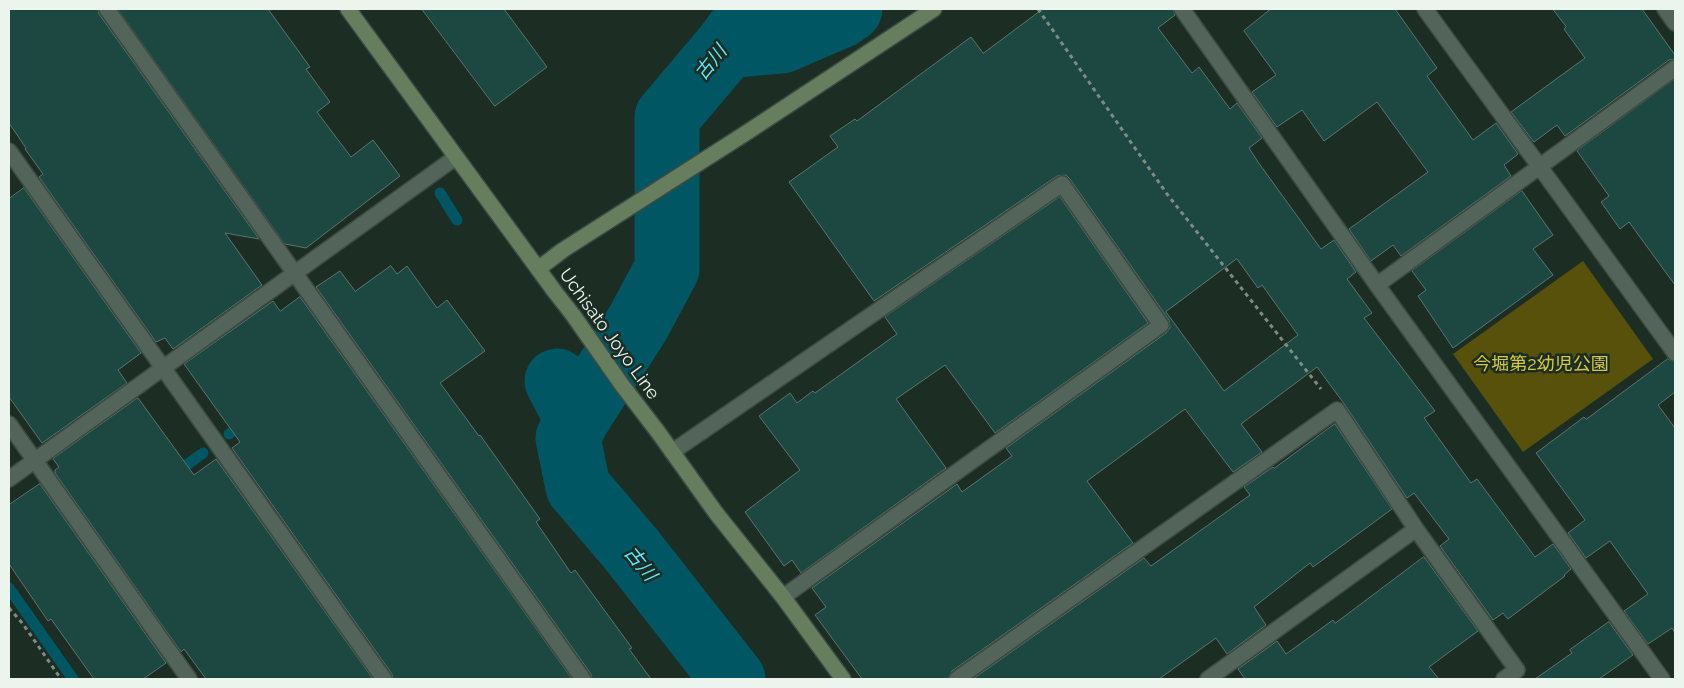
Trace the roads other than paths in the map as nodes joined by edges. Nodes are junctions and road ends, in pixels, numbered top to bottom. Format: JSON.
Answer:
{"nodes":[{"id":1,"x":107,"y":9,"type":"edge"},
{"id":2,"x":348,"y":9,"type":"edge"},
{"id":3,"x":934,"y":9,"type":"edge"},
{"id":4,"x":1182,"y":9,"type":"edge"},
{"id":5,"x":1425,"y":9,"type":"edge"},
{"id":6,"x":1665,"y":9,"type":"edge"},
{"id":7,"x":1675,"y":23,"type":"edge"},
{"id":8,"x":1675,"y":68,"type":"edge"},
{"id":9,"x":9,"y":151,"type":"edge"},
{"id":10,"x":456,"y":158,"type":"junction"},
{"id":11,"x":1540,"y":166,"type":"junction"},
{"id":12,"x":538,"y":269,"type":"junction"},
{"id":13,"x":295,"y":274,"type":"junction"},
{"id":14,"x":1377,"y":285,"type":"junction"},
{"id":15,"x":1675,"y":353,"type":"edge"},
{"id":16,"x":163,"y":368,"type":"junction"},
{"id":17,"x":9,"y":424,"type":"edge"},
{"id":18,"x":672,"y":452,"type":"junction"},
{"id":19,"x":34,"y":460,"type":"junction"},
{"id":20,"x":9,"y":479,"type":"edge"},
{"id":21,"x":1416,"y":529,"type":"junction"},
{"id":22,"x":783,"y":598,"type":"junction"},
{"id":23,"x":189,"y":679,"type":"edge"},
{"id":24,"x":384,"y":679,"type":"edge"},
{"id":25,"x":583,"y":679,"type":"edge"},
{"id":26,"x":843,"y":679,"type":"edge"},
{"id":27,"x":957,"y":679,"type":"edge"},
{"id":28,"x":1208,"y":679,"type":"edge"},
{"id":29,"x":1504,"y":679,"type":"edge"},
{"id":30,"x":1662,"y":679,"type":"edge"}],
"edges":[{"from":1,"to":13,"type":"street"},
{"from":2,"to":10,"type":"main road","name":"Uchisato Joyo Line"},
{"from":3,"to":12,"type":"main road"},
{"from":4,"to":14,"type":"street"},
{"from":5,"to":11,"type":"street"},
{"from":6,"to":7,"type":"street"},
{"from":8,"to":11,"type":"street"},
{"from":9,"to":16,"type":"street"},
{"from":10,"to":12,"type":"main road","name":"Uchisato Joyo Line"},
{"from":10,"to":13,"type":"street"},
{"from":11,"to":14,"type":"street"},
{"from":11,"to":15,"type":"street"},
{"from":12,"to":18,"type":"main road","name":"Uchisato Joyo Line"},
{"from":13,"to":16,"type":"street"},
{"from":13,"to":25,"type":"street"},
{"from":14,"to":30,"type":"street"},
{"from":16,"to":19,"type":"street"},
{"from":16,"to":24,"type":"street"},
{"from":17,"to":19,"type":"street"},
{"from":18,"to":22,"type":"main road","name":"Uchisato Joyo Line"},
{"from":18,"to":22,"type":"street"},
{"from":19,"to":20,"type":"street"},
{"from":19,"to":23,"type":"street"},
{"from":21,"to":27,"type":"street"},
{"from":21,"to":28,"type":"street"},
{"from":21,"to":29,"type":"street"},
{"from":22,"to":26,"type":"main road","name":"Uchisato Joyo Line"}]}
